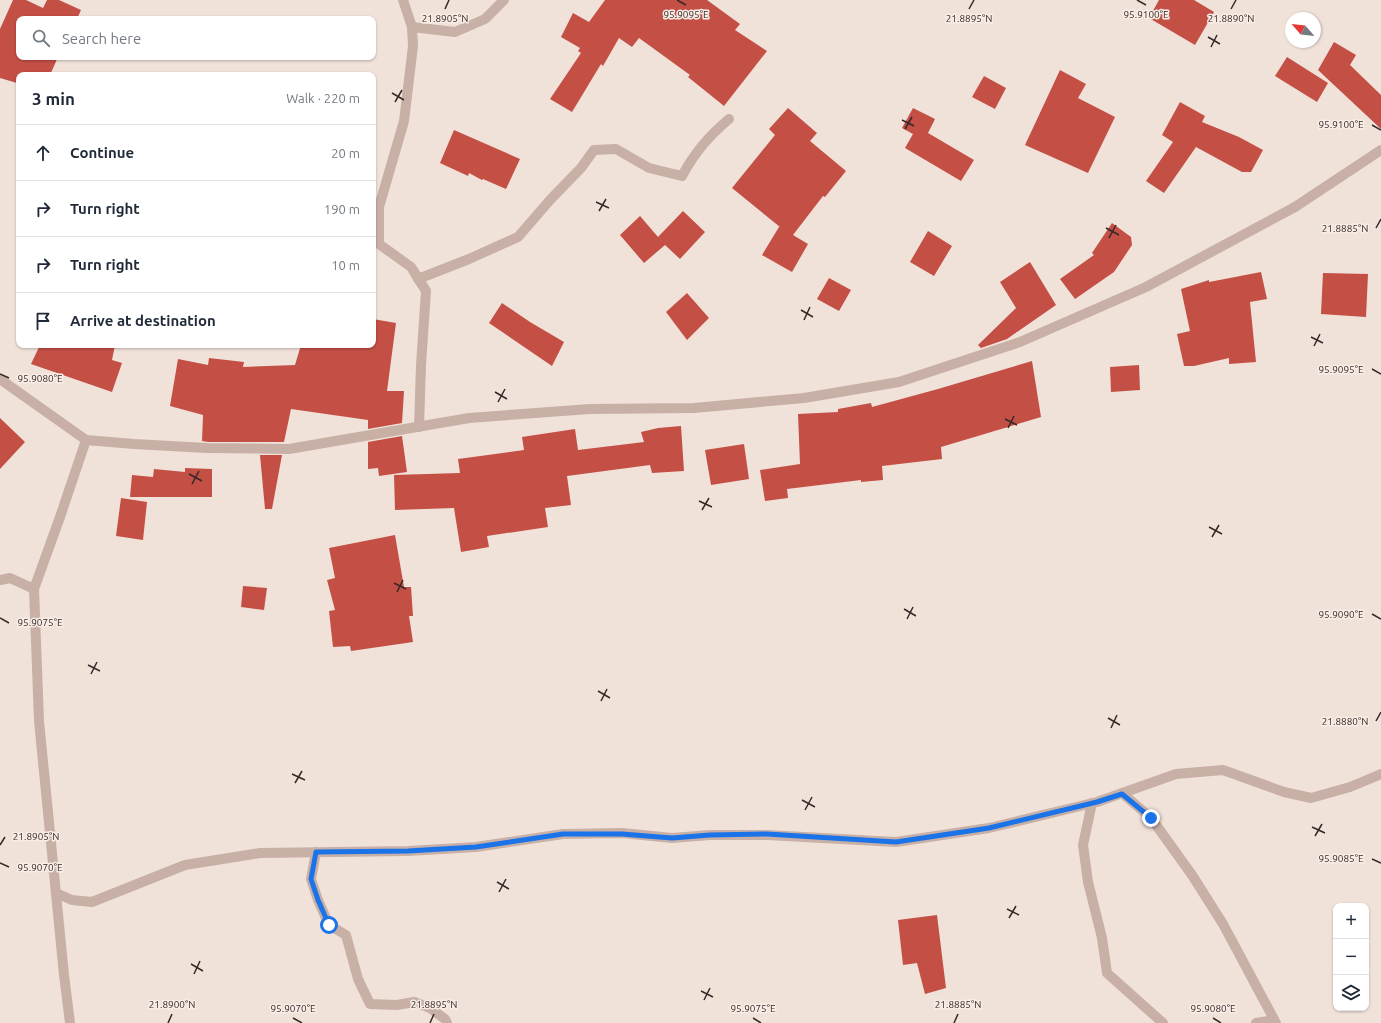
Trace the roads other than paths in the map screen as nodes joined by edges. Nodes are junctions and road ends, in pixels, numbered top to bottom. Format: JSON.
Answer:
{"nodes":[{"id":1,"x":404,"y":0,"type":"edge"},
{"id":2,"x":504,"y":0,"type":"edge"},
{"id":3,"x":412,"y":27,"type":"junction"},
{"id":4,"x":729,"y":119,"type":"dead end"},
{"id":5,"x":1381,"y":150,"type":"edge"},
{"id":6,"x":418,"y":278,"type":"junction"},
{"id":7,"x":0,"y":380,"type":"edge"},
{"id":8,"x":419,"y":427,"type":"junction"},
{"id":9,"x":86,"y":440,"type":"junction"},
{"id":10,"x":0,"y":580,"type":"edge"},
{"id":11,"x":34,"y":589,"type":"junction"},
{"id":12,"x":1381,"y":774,"type":"edge"},
{"id":13,"x":1122,"y":794,"type":"junction"},
{"id":14,"x":1092,"y":804,"type":"junction"},
{"id":15,"x":316,"y":852,"type":"junction"},
{"id":16,"x":56,"y":892,"type":"junction"},
{"id":17,"x":1275,"y":1021,"type":"edge"},
{"id":18,"x":70,"y":1023,"type":"edge"},
{"id":19,"x":447,"y":1023,"type":"edge"},
{"id":20,"x":1163,"y":1023,"type":"edge"},
{"id":21,"x":1256,"y":1023,"type":"edge"}],
"edges":[{"from":1,"to":3,"type":"street"},
{"from":2,"to":3,"type":"street"},
{"from":3,"to":6,"type":"street"},
{"from":4,"to":6,"type":"street"},
{"from":5,"to":8,"type":"street"},
{"from":6,"to":8,"type":"street"},
{"from":7,"to":9,"type":"street"},
{"from":8,"to":9,"type":"street"},
{"from":9,"to":11,"type":"street"},
{"from":10,"to":11,"type":"street"},
{"from":11,"to":16,"type":"street"},
{"from":12,"to":13,"type":"street"},
{"from":13,"to":14,"type":"street"},
{"from":13,"to":17,"type":"street"},
{"from":14,"to":15,"type":"street"},
{"from":14,"to":20,"type":"street"},
{"from":15,"to":16,"type":"street"},
{"from":15,"to":19,"type":"street"},
{"from":16,"to":18,"type":"street"},
{"from":17,"to":21,"type":"street"}]}
